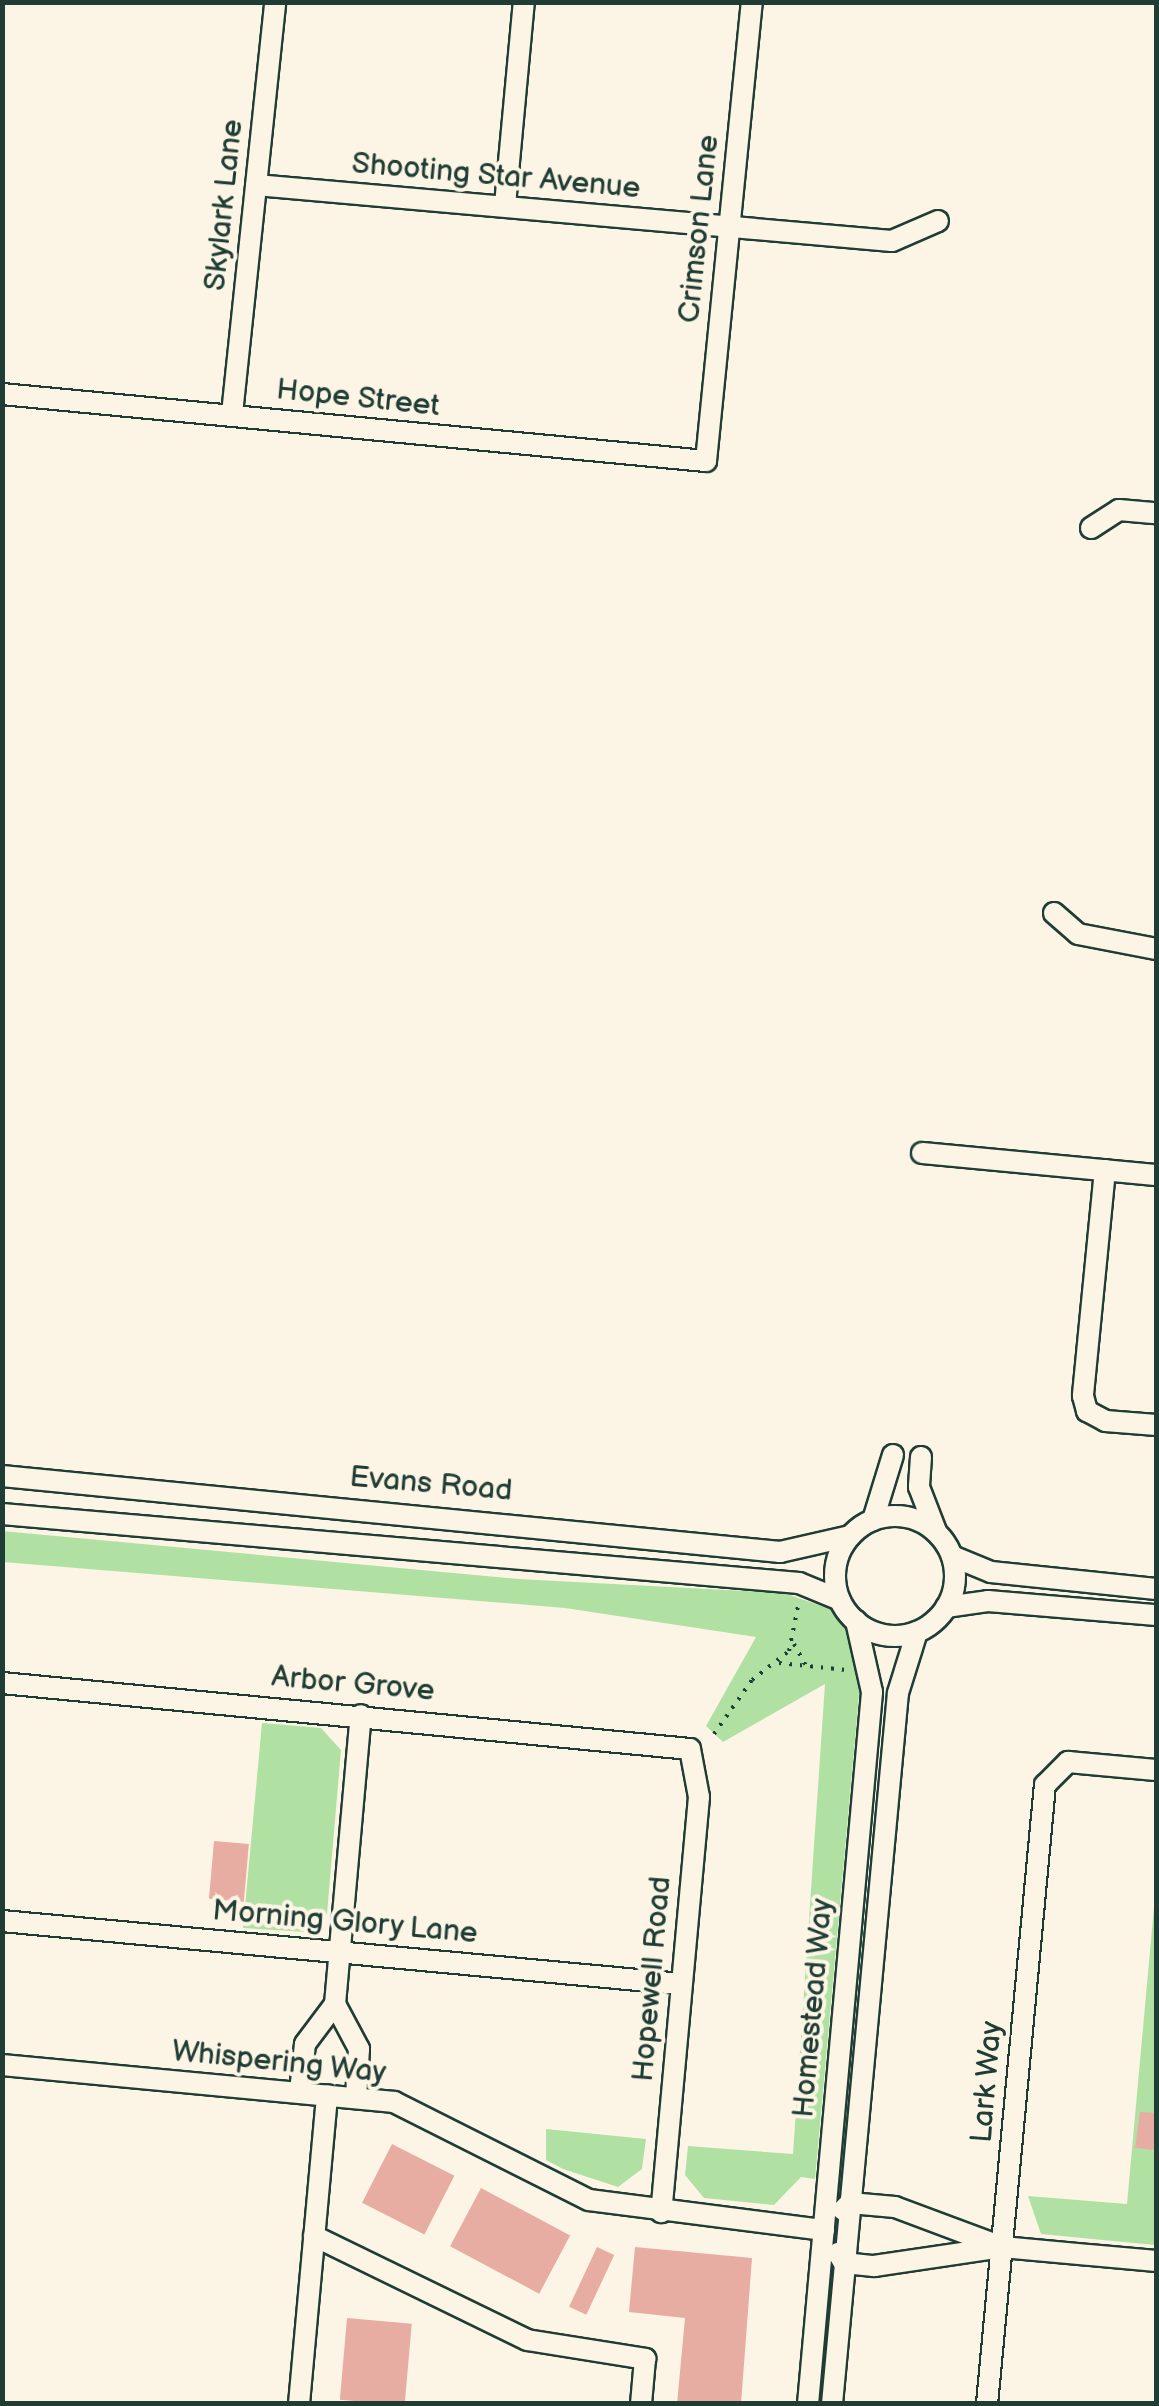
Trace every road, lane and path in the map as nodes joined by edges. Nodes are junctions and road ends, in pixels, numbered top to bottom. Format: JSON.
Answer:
{"nodes":[{"id":1,"x":275,"y":2,"type":"edge"},
{"id":2,"x":524,"y":2,"type":"edge"},
{"id":3,"x":752,"y":2,"type":"edge"},
{"id":4,"x":256,"y":185,"type":"junction"},
{"id":5,"x":505,"y":205,"type":"junction"},
{"id":6,"x":938,"y":221,"type":"dead end"},
{"id":7,"x":729,"y":228,"type":"junction"},
{"id":8,"x":2,"y":394,"type":"edge"},
{"id":9,"x":232,"y":414,"type":"junction"},
{"id":10,"x":706,"y":461,"type":"joint"},
{"id":11,"x":1156,"y":513,"type":"edge"},
{"id":12,"x":1090,"y":528,"type":"dead end"},
{"id":13,"x":1054,"y":913,"type":"dead end"},
{"id":14,"x":1156,"y":949,"type":"edge"},
{"id":15,"x":922,"y":1153,"type":"dead end"},
{"id":16,"x":1105,"y":1170,"type":"junction"},
{"id":17,"x":1156,"y":1175,"type":"edge"},
{"id":18,"x":1156,"y":1425,"type":"edge"},
{"id":19,"x":893,"y":1455,"type":"dead end"},
{"id":20,"x":920,"y":1458,"type":"dead end"},
{"id":21,"x":2,"y":1476,"type":"edge"},
{"id":22,"x":336,"y":1506,"type":"junction"},
{"id":23,"x":2,"y":1514,"type":"edge"},
{"id":24,"x":873,"y":1520,"type":"junction"},
{"id":25,"x":937,"y":1533,"type":"junction"},
{"id":26,"x":850,"y":1536,"type":"junction"},
{"id":27,"x":333,"y":1544,"type":"junction"},
{"id":28,"x":952,"y":1556,"type":"junction"},
{"id":29,"x":1156,"y":1589,"type":"edge"},
{"id":30,"x":840,"y":1600,"type":"junction"},
{"id":31,"x":798,"y":1606,"type":"dead end"},
{"id":32,"x":946,"y":1607,"type":"junction"},
{"id":33,"x":1156,"y":1615,"type":"edge"},
{"id":34,"x":856,"y":1622,"type":"junction"},
{"id":35,"x":917,"y":1632,"type":"junction"},
{"id":36,"x":794,"y":1642,"type":"junction"},
{"id":37,"x":779,"y":1664,"type":"junction"},
{"id":38,"x":806,"y":1666,"type":"junction"},
{"id":39,"x":850,"y":1669,"type":"dead end"},
{"id":40,"x":2,"y":1682,"type":"edge"},
{"id":41,"x":362,"y":1715,"type":"junction"},
{"id":42,"x":714,"y":1734,"type":"dead end"},
{"id":43,"x":695,"y":1753,"type":"joint"},
{"id":44,"x":1156,"y":1770,"type":"edge"},
{"id":45,"x":2,"y":1921,"type":"edge"},
{"id":46,"x":339,"y":1952,"type":"junction"},
{"id":47,"x":682,"y":1984,"type":"junction"},
{"id":48,"x":335,"y":2004,"type":"junction"},
{"id":49,"x":2,"y":2066,"type":"edge"},
{"id":50,"x":300,"y":2092,"type":"junction"},
{"id":51,"x":326,"y":2095,"type":"junction"},
{"id":52,"x":356,"y":2098,"type":"junction"},
{"id":53,"x":850,"y":2203,"type":"junction"},
{"id":54,"x":661,"y":2212,"type":"junction"},
{"id":55,"x":921,"y":2223,"type":"junction"},
{"id":56,"x":824,"y":2230,"type":"junction"},
{"id":57,"x":314,"y":2236,"type":"junction"},
{"id":58,"x":1002,"y":2248,"type":"junction"},
{"id":59,"x":918,"y":2256,"type":"junction"},
{"id":60,"x":1156,"y":2262,"type":"edge"},
{"id":61,"x":844,"y":2263,"type":"junction"},
{"id":62,"x":299,"y":2404,"type":"edge"},
{"id":63,"x":641,"y":2404,"type":"edge"},
{"id":64,"x":808,"y":2404,"type":"edge"},
{"id":65,"x":832,"y":2404,"type":"edge"},
{"id":66,"x":987,"y":2404,"type":"edge"}],
"edges":[{"from":1,"to":4,"type":"street","name":"Skylark Lane"},
{"from":2,"to":5,"type":"street"},
{"from":3,"to":7,"type":"street","name":"Crimson Lane"},
{"from":4,"to":5,"type":"street","name":"Shooting Star Avenue"},
{"from":4,"to":9,"type":"street","name":"Skylark Lane"},
{"from":5,"to":7,"type":"street","name":"Shooting Star Avenue"},
{"from":6,"to":7,"type":"street","name":"Shooting Star Avenue"},
{"from":7,"to":10,"type":"street","name":"Crimson Lane"},
{"from":8,"to":9,"type":"street","name":"Hope Street"},
{"from":9,"to":10,"type":"street","name":"Hope Street"},
{"from":11,"to":12,"type":"street"},
{"from":13,"to":14,"type":"street"},
{"from":15,"to":16,"type":"street"},
{"from":16,"to":17,"type":"street"},
{"from":16,"to":18,"type":"street"},
{"from":19,"to":24,"type":"street"},
{"from":20,"to":25,"type":"street"},
{"from":21,"to":22,"type":"street","name":"Evans Road"},
{"from":22,"to":26,"type":"street","name":"Evans Road"},
{"from":22,"to":27,"type":"street"},
{"from":23,"to":27,"type":"street"},
{"from":24,"to":25,"type":"street"},
{"from":24,"to":26,"type":"street"},
{"from":25,"to":28,"type":"street"},
{"from":26,"to":30,"type":"street"},
{"from":27,"to":30,"type":"street"},
{"from":28,"to":29,"type":"street"},
{"from":28,"to":32,"type":"street"},
{"from":30,"to":34,"type":"street"},
{"from":31,"to":36,"type":"path"},
{"from":32,"to":33,"type":"street"},
{"from":32,"to":35,"type":"street"},
{"from":34,"to":35,"type":"street"},
{"from":34,"to":56,"type":"street","name":"Homestead Way"},
{"from":35,"to":53,"type":"street","name":"Homestead Way"},
{"from":36,"to":37,"type":"path"},
{"from":36,"to":38,"type":"path"},
{"from":37,"to":38,"type":"path"},
{"from":37,"to":42,"type":"path"},
{"from":38,"to":39,"type":"path"},
{"from":40,"to":41,"type":"street","name":"Arbor Grove"},
{"from":41,"to":43,"type":"street","name":"Arbor Grove"},
{"from":41,"to":46,"type":"street"},
{"from":43,"to":47,"type":"street","name":"Hopewell Road"},
{"from":44,"to":58,"type":"street","name":"Lark Way"},
{"from":45,"to":46,"type":"street","name":"Morning Glory Lane"},
{"from":46,"to":47,"type":"street","name":"Morning Glory Lane"},
{"from":46,"to":48,"type":"street"},
{"from":47,"to":54,"type":"street","name":"Hopewell Road"},
{"from":48,"to":50,"type":"street"},
{"from":48,"to":52,"type":"street"},
{"from":49,"to":50,"type":"street","name":"Whispering Way"},
{"from":50,"to":51,"type":"street","name":"Whispering Way"},
{"from":51,"to":52,"type":"street","name":"Whispering Way"},
{"from":51,"to":57,"type":"street"},
{"from":52,"to":54,"type":"street","name":"Whispering Way"},
{"from":53,"to":55,"type":"street"},
{"from":53,"to":56,"type":"street"},
{"from":53,"to":61,"type":"street","name":"Homestead Way"},
{"from":54,"to":56,"type":"street","name":"Whispering Way"},
{"from":55,"to":58,"type":"street"},
{"from":55,"to":59,"type":"street"},
{"from":56,"to":61,"type":"street"},
{"from":56,"to":64,"type":"street","name":"Homestead Way"},
{"from":57,"to":62,"type":"street"},
{"from":57,"to":63,"type":"street"},
{"from":58,"to":59,"type":"street"},
{"from":58,"to":60,"type":"street"},
{"from":58,"to":66,"type":"street","name":"Lark Way"},
{"from":59,"to":61,"type":"street"},
{"from":61,"to":65,"type":"street","name":"Homestead Way"}]}
